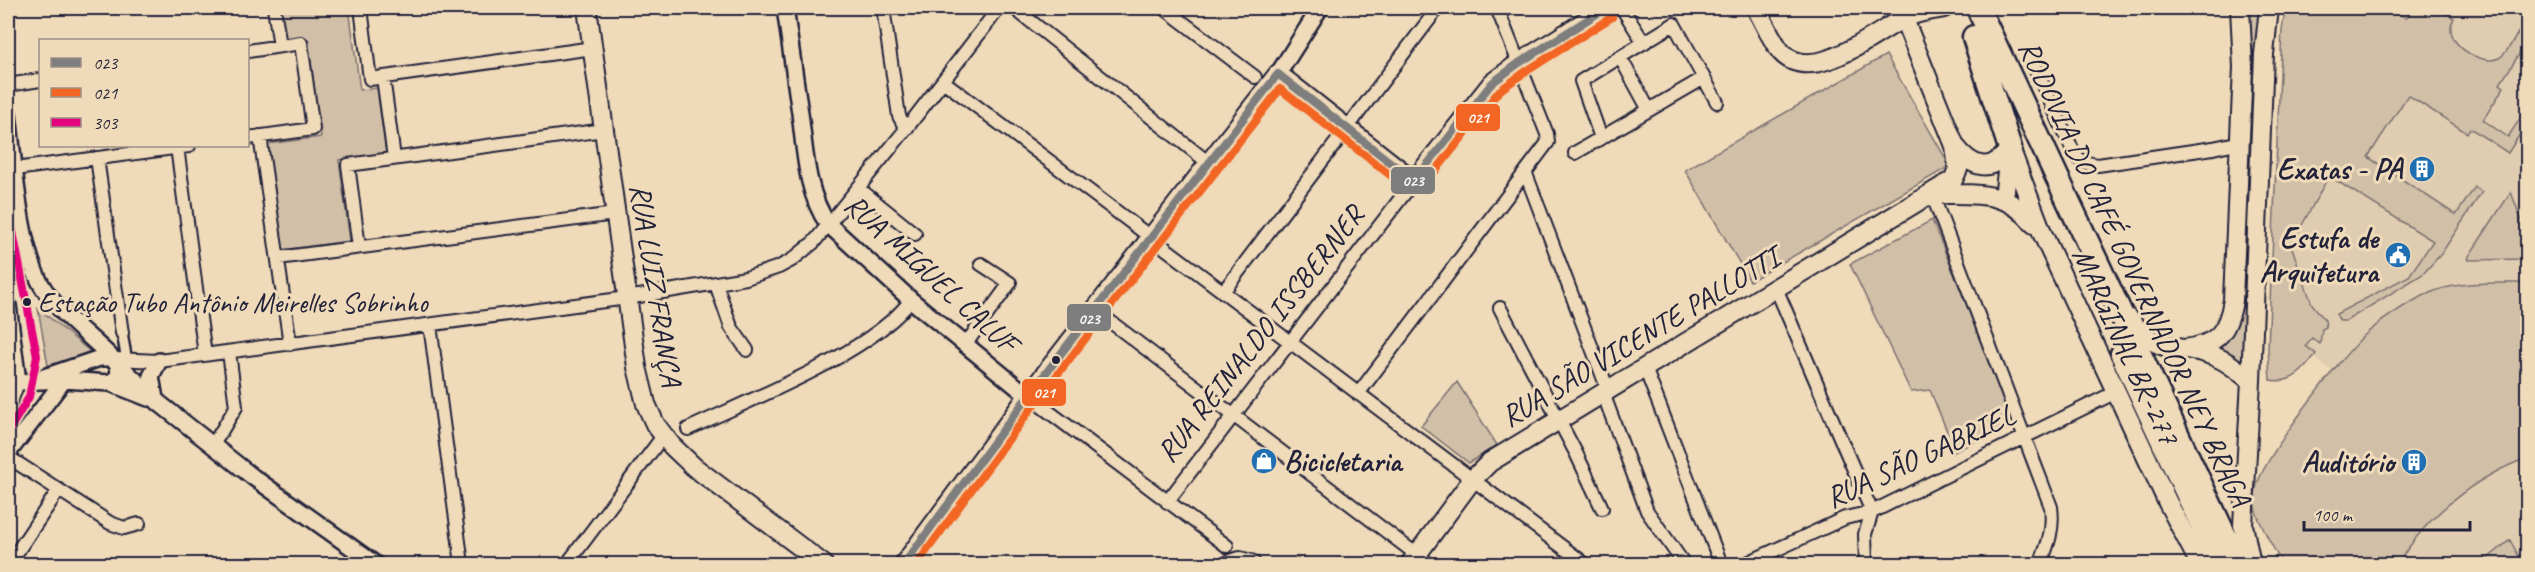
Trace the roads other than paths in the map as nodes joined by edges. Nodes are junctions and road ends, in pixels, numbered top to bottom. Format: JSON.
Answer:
{"nodes":[{"id":1,"x":274,"y":8,"type":"edge"},
{"id":2,"x":361,"y":8,"type":"edge"},
{"id":3,"x":587,"y":8,"type":"edge"},
{"id":4,"x":786,"y":8,"type":"edge"},
{"id":5,"x":883,"y":8,"type":"edge"},
{"id":6,"x":999,"y":8,"type":"edge"},
{"id":7,"x":1014,"y":8,"type":"edge"},
{"id":8,"x":1164,"y":8,"type":"edge"},
{"id":9,"x":1319,"y":8,"type":"edge"},
{"id":10,"x":1438,"y":8,"type":"edge"},
{"id":11,"x":1497,"y":8,"type":"edge"},
{"id":12,"x":1606,"y":8,"type":"edge"},
{"id":13,"x":1622,"y":8,"type":"edge"},
{"id":14,"x":1756,"y":8,"type":"edge"},
{"id":15,"x":1944,"y":8,"type":"edge"},
{"id":16,"x":1960,"y":8,"type":"edge"},
{"id":17,"x":1978,"y":8,"type":"edge"},
{"id":18,"x":2240,"y":8,"type":"edge"},
{"id":19,"x":2269,"y":8,"type":"edge"},
{"id":20,"x":1904,"y":19,"type":"junction"},
{"id":21,"x":1974,"y":38,"type":"junction"},
{"id":22,"x":1644,"y":42,"type":"junction"},
{"id":23,"x":280,"y":46,"type":"junction"},
{"id":24,"x":593,"y":48,"type":"junction"},
{"id":25,"x":249,"y":51,"type":"edge"},
{"id":26,"x":1620,"y":57,"type":"junction"},
{"id":27,"x":1519,"y":63,"type":"junction"},
{"id":28,"x":2035,"y":68,"type":"dead end"},
{"id":29,"x":1278,"y":74,"type":"junction"},
{"id":30,"x":1255,"y":77,"type":"dead end"},
{"id":31,"x":377,"y":78,"type":"junction"},
{"id":32,"x":1704,"y":78,"type":"junction"},
{"id":33,"x":39,"y":80,"type":"edge"},
{"id":34,"x":943,"y":81,"type":"junction"},
{"id":35,"x":8,"y":85,"type":"edge"},
{"id":36,"x":1717,"y":102,"type":"dead end"},
{"id":37,"x":1649,"y":110,"type":"junction"},
{"id":38,"x":8,"y":114,"type":"edge"},
{"id":39,"x":906,"y":129,"type":"junction"},
{"id":40,"x":1346,"y":129,"type":"junction"},
{"id":41,"x":604,"y":130,"type":"junction"},
{"id":42,"x":254,"y":137,"type":"edge"},
{"id":43,"x":1601,"y":138,"type":"junction"},
{"id":44,"x":2241,"y":142,"type":"junction"},
{"id":45,"x":1955,"y":146,"type":"junction"},
{"id":46,"x":176,"y":147,"type":"edge"},
{"id":47,"x":183,"y":147,"type":"edge"},
{"id":48,"x":2010,"y":148,"type":"junction"},
{"id":49,"x":2213,"y":148,"type":"junction"},
{"id":50,"x":1575,"y":153,"type":"dead end"},
{"id":51,"x":97,"y":158,"type":"junction"},
{"id":52,"x":394,"y":158,"type":"junction"},
{"id":53,"x":2260,"y":161,"type":"junction"},
{"id":54,"x":1210,"y":164,"type":"junction"},
{"id":55,"x":1979,"y":165,"type":"junction"},
{"id":56,"x":2240,"y":165,"type":"junction"},
{"id":57,"x":15,"y":169,"type":"junction"},
{"id":58,"x":1526,"y":174,"type":"junction"},
{"id":59,"x":1414,"y":181,"type":"junction"},
{"id":60,"x":858,"y":188,"type":"junction"},
{"id":61,"x":1932,"y":194,"type":"junction"},
{"id":62,"x":1985,"y":195,"type":"junction"},
{"id":63,"x":2004,"y":199,"type":"junction"},
{"id":64,"x":615,"y":214,"type":"junction"},
{"id":65,"x":828,"y":224,"type":"junction"},
{"id":66,"x":915,"y":234,"type":"dead end"},
{"id":67,"x":2043,"y":236,"type":"junction"},
{"id":68,"x":1151,"y":238,"type":"junction"},
{"id":69,"x":359,"y":247,"type":"junction"},
{"id":70,"x":278,"y":258,"type":"junction"},
{"id":71,"x":981,"y":264,"type":"dead end"},
{"id":72,"x":716,"y":284,"type":"junction"},
{"id":73,"x":1776,"y":288,"type":"junction"},
{"id":74,"x":1223,"y":292,"type":"junction"},
{"id":75,"x":627,"y":298,"type":"junction"},
{"id":76,"x":911,"y":300,"type":"junction"},
{"id":77,"x":2114,"y":302,"type":"junction"},
{"id":78,"x":8,"y":305,"type":"edge"},
{"id":79,"x":1500,"y":308,"type":"dead end"},
{"id":80,"x":1095,"y":310,"type":"junction"},
{"id":81,"x":430,"y":325,"type":"junction"},
{"id":82,"x":122,"y":333,"type":"joint"},
{"id":83,"x":1290,"y":342,"type":"junction"},
{"id":84,"x":290,"y":344,"type":"junction"},
{"id":85,"x":965,"y":345,"type":"junction"},
{"id":86,"x":2185,"y":349,"type":"junction"},
{"id":87,"x":747,"y":350,"type":"dead end"},
{"id":88,"x":229,"y":352,"type":"junction"},
{"id":89,"x":205,"y":355,"type":"junction"},
{"id":90,"x":159,"y":362,"type":"junction"},
{"id":91,"x":1645,"y":368,"type":"junction"},
{"id":92,"x":114,"y":369,"type":"junction"},
{"id":93,"x":35,"y":380,"type":"junction"},
{"id":94,"x":64,"y":380,"type":"junction"},
{"id":95,"x":2251,"y":381,"type":"junction"},
{"id":96,"x":13,"y":383,"type":"edge"},
{"id":97,"x":1606,"y":391,"type":"junction"},
{"id":98,"x":2116,"y":392,"type":"junction"},
{"id":99,"x":1358,"y":394,"type":"junction"},
{"id":100,"x":1028,"y":396,"type":"junction"},
{"id":101,"x":157,"y":401,"type":"junction"},
{"id":102,"x":8,"y":411,"type":"edge"},
{"id":103,"x":1233,"y":416,"type":"junction"},
{"id":104,"x":1559,"y":420,"type":"junction"},
{"id":105,"x":688,"y":429,"type":"dead end"},
{"id":106,"x":663,"y":436,"type":"junction"},
{"id":107,"x":2025,"y":436,"type":"junction"},
{"id":108,"x":213,"y":445,"type":"junction"},
{"id":109,"x":8,"y":455,"type":"edge"},
{"id":110,"x":1472,"y":480,"type":"junction"},
{"id":111,"x":58,"y":491,"type":"junction"},
{"id":112,"x":1167,"y":502,"type":"junction"},
{"id":113,"x":1602,"y":508,"type":"dead end"},
{"id":114,"x":1872,"y":512,"type":"junction"},
{"id":115,"x":139,"y":524,"type":"dead end"},
{"id":116,"x":1227,"y":546,"type":"dead end"},
{"id":117,"x":1419,"y":561,"type":"edge"},
{"id":118,"x":9,"y":564,"type":"edge"},
{"id":119,"x":375,"y":564,"type":"edge"},
{"id":120,"x":462,"y":564,"type":"edge"},
{"id":121,"x":567,"y":564,"type":"edge"},
{"id":122,"x":823,"y":564,"type":"edge"},
{"id":123,"x":904,"y":564,"type":"edge"},
{"id":124,"x":1585,"y":564,"type":"edge"},
{"id":125,"x":1684,"y":564,"type":"edge"},
{"id":126,"x":1721,"y":564,"type":"edge"},
{"id":127,"x":1745,"y":564,"type":"edge"},
{"id":128,"x":1866,"y":564,"type":"edge"},
{"id":129,"x":2040,"y":564,"type":"edge"},
{"id":130,"x":2200,"y":564,"type":"edge"},
{"id":131,"x":2220,"y":564,"type":"edge"},
{"id":132,"x":2238,"y":564,"type":"edge"},
{"id":133,"x":2251,"y":564,"type":"edge"}],
"edges":[{"from":1,"to":23,"type":"street"},
{"from":2,"to":31,"type":"street"},
{"from":3,"to":24,"type":"main road","name":"RUA LUIZ FRANÇA"},
{"from":4,"to":65,"type":"street","name":"RUA MIGUEL CALUF"},
{"from":5,"to":39,"type":"street"},
{"from":6,"to":34,"type":"street"},
{"from":7,"to":54,"type":"street"},
{"from":8,"to":30,"type":"street"},
{"from":9,"to":29,"type":"street"},
{"from":10,"to":40,"type":"street"},
{"from":11,"to":27,"type":"street"},
{"from":12,"to":27,"type":"main road","name":"RUA REINALDO ISSBERNER"},
{"from":13,"to":22,"type":"street"},
{"from":14,"to":20,"type":"main road"},
{"from":15,"to":20,"type":"main road"},
{"from":16,"to":21,"type":"highway","name":"RODOVIA DO CAFÉ GOVERNADOR NEY BRAGA"},
{"from":17,"to":77,"type":"highway","name":"RODOVIA DO CAFÉ GOVERNADOR NEY BRAGA"},
{"from":18,"to":44,"type":"main road"},
{"from":19,"to":53,"type":"main road"},
{"from":20,"to":45,"type":"main road"},
{"from":21,"to":48,"type":"highway"},
{"from":21,"to":131,"type":"highway","name":"RODOVIA DO CAFÉ GOVERNADOR NEY BRAGA"},
{"from":22,"to":26,"type":"street"},
{"from":22,"to":32,"type":"street"},
{"from":23,"to":25,"type":"street"},
{"from":23,"to":42,"type":"street"},
{"from":24,"to":31,"type":"street"},
{"from":24,"to":41,"type":"main road","name":"RUA LUIZ FRANÇA"},
{"from":26,"to":37,"type":"street"},
{"from":26,"to":43,"type":"street"},
{"from":27,"to":58,"type":"street"},
{"from":27,"to":59,"type":"main road","name":"RUA REINALDO ISSBERNER"},
{"from":28,"to":49,"type":"street"},
{"from":29,"to":40,"type":"main road"},
{"from":29,"to":54,"type":"main road"},
{"from":31,"to":52,"type":"street"},
{"from":32,"to":36,"type":"street"},
{"from":32,"to":37,"type":"street"},
{"from":33,"to":35,"type":"street"},
{"from":34,"to":39,"type":"street"},
{"from":34,"to":68,"type":"street"},
{"from":37,"to":43,"type":"street"},
{"from":38,"to":57,"type":"street"},
{"from":39,"to":60,"type":"street"},
{"from":40,"to":59,"type":"main road"},
{"from":40,"to":74,"type":"street"},
{"from":41,"to":52,"type":"street"},
{"from":41,"to":64,"type":"main road","name":"RUA LUIZ FRANÇA"},
{"from":42,"to":70,"type":"street"},
{"from":43,"to":50,"type":"street"},
{"from":44,"to":49,"type":"street"},
{"from":44,"to":53,"type":"main road"},
{"from":44,"to":56,"type":"main road"},
{"from":45,"to":55,"type":"main road"},
{"from":45,"to":61,"type":"main road","name":"RUA SÃO VICENTE PALLOTTI"},
{"from":46,"to":51,"type":"street"},
{"from":47,"to":89,"type":"street"},
{"from":48,"to":55,"type":"main road"},
{"from":48,"to":63,"type":"main road"},
{"from":48,"to":67,"type":"main road","name":"MARGINAL BR-277"},
{"from":49,"to":56,"type":"street"},
{"from":51,"to":57,"type":"street"},
{"from":51,"to":82,"type":"street"},
{"from":52,"to":69,"type":"street"},
{"from":53,"to":95,"type":"main road"},
{"from":54,"to":68,"type":"main road"},
{"from":55,"to":62,"type":"main road"},
{"from":56,"to":86,"type":"main road"},
{"from":57,"to":92,"type":"street"},
{"from":58,"to":97,"type":"street"},
{"from":58,"to":99,"type":"street"},
{"from":59,"to":83,"type":"street","name":"RUA REINALDO ISSBERNER"},
{"from":60,"to":65,"type":"street"},
{"from":60,"to":66,"type":"street"},
{"from":61,"to":62,"type":"main road"},
{"from":61,"to":73,"type":"main road","name":"RUA SÃO VICENTE PALLOTTI"},
{"from":61,"to":107,"type":"street"},
{"from":62,"to":63,"type":"main road"},
{"from":63,"to":67,"type":"main road"},
{"from":64,"to":69,"type":"street"},
{"from":64,"to":75,"type":"main road","name":"RUA LUIZ FRANÇA"},
{"from":65,"to":72,"type":"street"},
{"from":65,"to":76,"type":"street","name":"RUA MIGUEL CALUF"},
{"from":67,"to":98,"type":"main road","name":"MARGINAL BR-277"},
{"from":68,"to":74,"type":"street"},
{"from":68,"to":80,"type":"main road"},
{"from":69,"to":70,"type":"street"},
{"from":70,"to":84,"type":"street"},
{"from":71,"to":85,"type":"street"},
{"from":72,"to":75,"type":"street"},
{"from":72,"to":87,"type":"street"},
{"from":73,"to":91,"type":"main road","name":"RUA SÃO VICENTE PALLOTTI"},
{"from":73,"to":114,"type":"street"},
{"from":74,"to":83,"type":"street"},
{"from":75,"to":81,"type":"street"},
{"from":75,"to":106,"type":"main road","name":"RUA LUIZ FRANÇA"},
{"from":76,"to":85,"type":"street","name":"RUA MIGUEL CALUF"},
{"from":76,"to":105,"type":"street"},
{"from":77,"to":86,"type":"main road"},
{"from":77,"to":132,"type":"highway","name":"RODOVIA DO CAFÉ GOVERNADOR NEY BRAGA"},
{"from":78,"to":96,"type":"street"},
{"from":79,"to":104,"type":"street"},
{"from":80,"to":100,"type":"main road"},
{"from":80,"to":103,"type":"street"},
{"from":81,"to":84,"type":"street"},
{"from":81,"to":120,"type":"street"},
{"from":82,"to":92,"type":"street"},
{"from":83,"to":99,"type":"street"},
{"from":83,"to":103,"type":"street","name":"RUA REINALDO ISSBERNER"},
{"from":84,"to":88,"type":"street"},
{"from":85,"to":100,"type":"street","name":"RUA MIGUEL CALUF"},
{"from":86,"to":95,"type":"main road"},
{"from":88,"to":89,"type":"street"},
{"from":88,"to":108,"type":"street"},
{"from":89,"to":90,"type":"street"},
{"from":90,"to":92,"type":"street"},
{"from":90,"to":101,"type":"street"},
{"from":91,"to":97,"type":"main road","name":"RUA SÃO VICENTE PALLOTTI"},
{"from":91,"to":126,"type":"street"},
{"from":92,"to":93,"type":"street"},
{"from":92,"to":94,"type":"street"},
{"from":92,"to":101,"type":"street"},
{"from":92,"to":101,"type":"street"},
{"from":93,"to":94,"type":"street"},
{"from":93,"to":96,"type":"street"},
{"from":94,"to":109,"type":"street"},
{"from":95,"to":133,"type":"main road"},
{"from":96,"to":102,"type":"street"},
{"from":97,"to":104,"type":"main road","name":"RUA SÃO VICENTE PALLOTTI"},
{"from":97,"to":125,"type":"street"},
{"from":98,"to":107,"type":"street","name":"RUA SÃO GABRIEL"},
{"from":98,"to":130,"type":"main road","name":"MARGINAL BR-277"},
{"from":99,"to":110,"type":"street"},
{"from":100,"to":112,"type":"street","name":"RUA MIGUEL CALUF"},
{"from":100,"to":123,"type":"main road"},
{"from":101,"to":108,"type":"street"},
{"from":103,"to":112,"type":"street","name":"RUA REINALDO ISSBERNER"},
{"from":103,"to":117,"type":"street"},
{"from":104,"to":110,"type":"main road","name":"RUA SÃO VICENTE PALLOTTI"},
{"from":104,"to":113,"type":"street"},
{"from":106,"to":121,"type":"street"},
{"from":106,"to":122,"type":"main road","name":"RUA LUIZ FRANÇA"},
{"from":107,"to":114,"type":"street","name":"RUA SÃO GABRIEL"},
{"from":107,"to":129,"type":"street"},
{"from":108,"to":119,"type":"street"},
{"from":109,"to":111,"type":"street"},
{"from":110,"to":117,"type":"main road","name":"RUA SÃO VICENTE PALLOTTI"},
{"from":110,"to":124,"type":"street"},
{"from":111,"to":115,"type":"street"},
{"from":111,"to":118,"type":"street"},
{"from":112,"to":116,"type":"street","name":"RUA MIGUEL CALUF"},
{"from":114,"to":127,"type":"street","name":"RUA SÃO GABRIEL"},
{"from":114,"to":128,"type":"street"}]}
